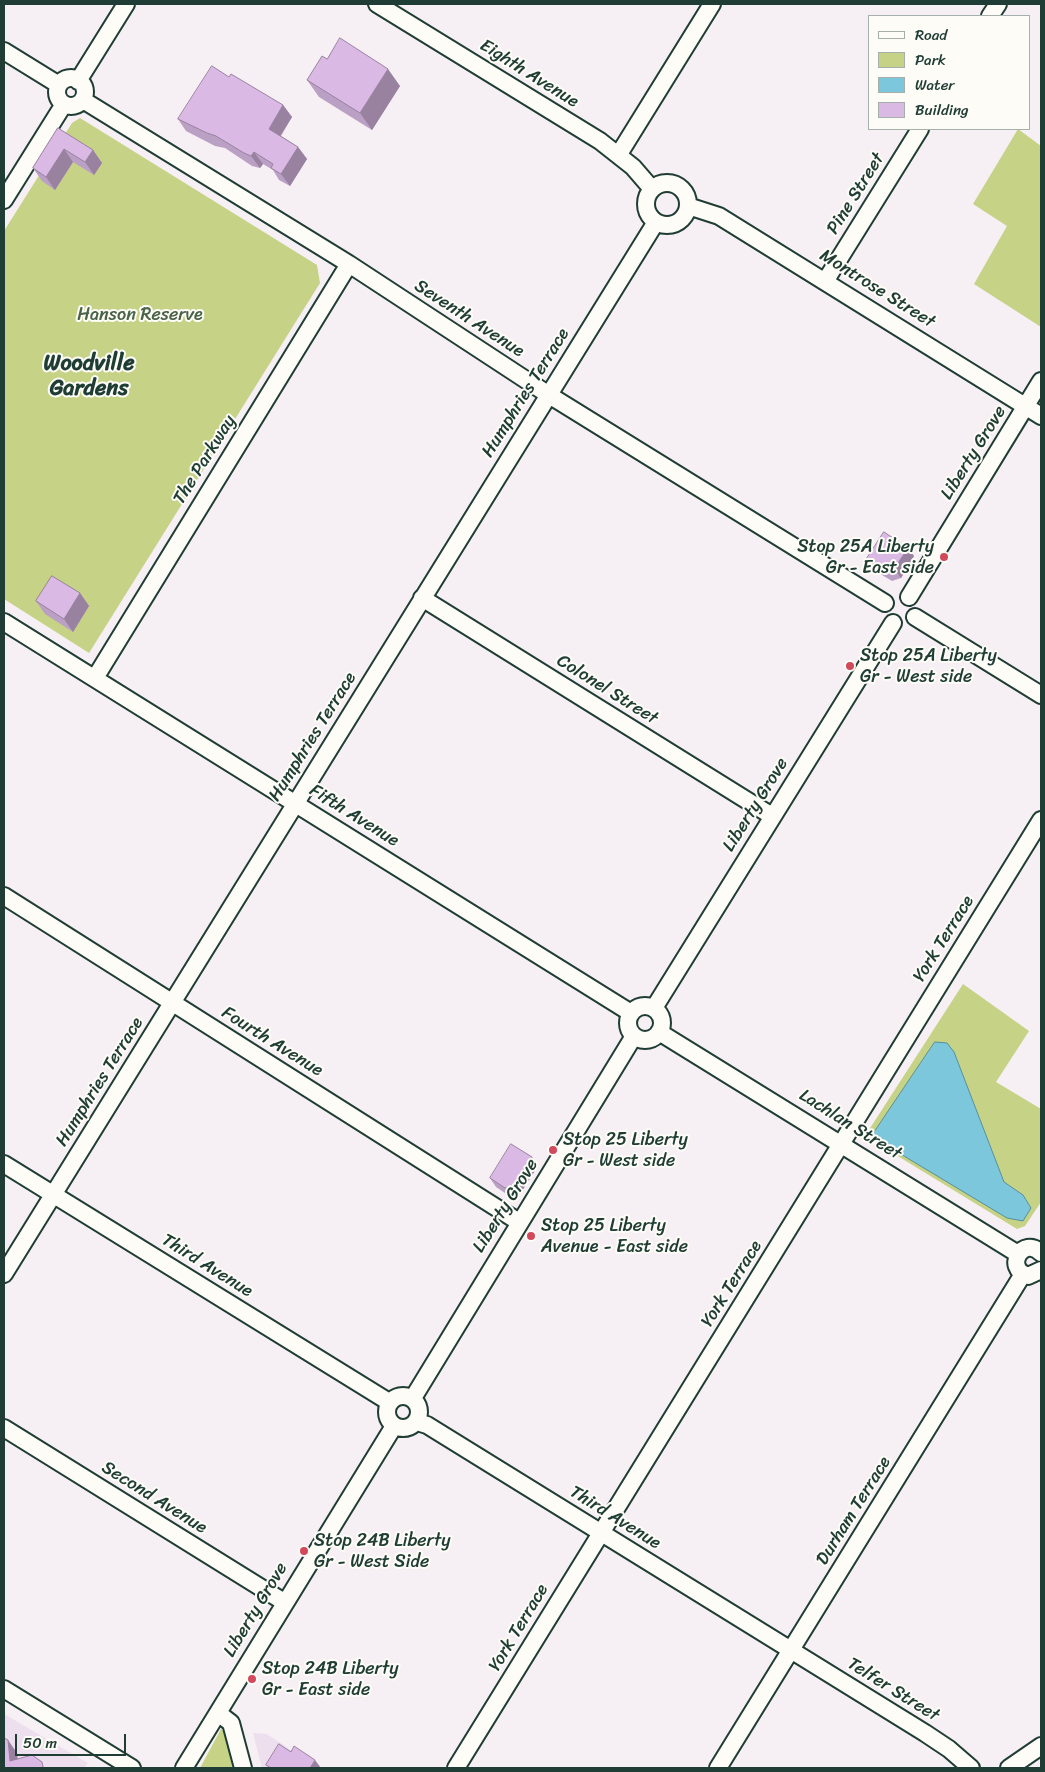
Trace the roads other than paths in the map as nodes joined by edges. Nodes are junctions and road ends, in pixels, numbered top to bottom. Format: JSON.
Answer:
{"nodes":[{"id":1,"x":126,"y":4,"type":"edge"},
{"id":2,"x":712,"y":4,"type":"edge"},
{"id":3,"x":998,"y":4,"type":"edge"},
{"id":4,"x":381,"y":5,"type":"edge"},
{"id":5,"x":991,"y":15,"type":"edge"},
{"id":6,"x":4,"y":50,"type":"edge"},
{"id":7,"x":78,"y":81,"type":"junction"},
{"id":8,"x":59,"y":85,"type":"junction"},
{"id":9,"x":83,"y":100,"type":"junction"},
{"id":10,"x":64,"y":104,"type":"junction"},
{"id":11,"x":919,"y":130,"type":"edge"},
{"id":12,"x":618,"y":154,"type":"junction"},
{"id":13,"x":652,"y":189,"type":"junction"},
{"id":14,"x":4,"y":200,"type":"edge"},
{"id":15,"x":688,"y":206,"type":"junction"},
{"id":16,"x":656,"y":222,"type":"junction"},
{"id":17,"x":349,"y":264,"type":"junction"},
{"id":18,"x":826,"y":280,"type":"junction"},
{"id":19,"x":1041,"y":381,"type":"edge"},
{"id":20,"x":549,"y":394,"type":"junction"},
{"id":21,"x":1026,"y":406,"type":"junction"},
{"id":22,"x":1041,"y":416,"type":"edge"},
{"id":23,"x":909,"y":597,"type":"junction"},
{"id":24,"x":422,"y":598,"type":"junction"},
{"id":25,"x":886,"y":603,"type":"junction"},
{"id":26,"x":915,"y":617,"type":"junction"},
{"id":27,"x":4,"y":622,"type":"edge"},
{"id":28,"x":893,"y":623,"type":"junction"},
{"id":29,"x":95,"y":678,"type":"junction"},
{"id":30,"x":1041,"y":695,"type":"edge"},
{"id":31,"x":296,"y":803,"type":"junction"},
{"id":32,"x":772,"y":816,"type":"junction"},
{"id":33,"x":1041,"y":820,"type":"edge"},
{"id":34,"x":4,"y":896,"type":"edge"},
{"id":35,"x":173,"y":1003,"type":"junction"},
{"id":36,"x":654,"y":1008,"type":"junction"},
{"id":37,"x":631,"y":1013,"type":"junction"},
{"id":38,"x":659,"y":1032,"type":"junction"},
{"id":39,"x":634,"y":1036,"type":"junction"},
{"id":40,"x":842,"y":1144,"type":"junction"},
{"id":41,"x":4,"y":1164,"type":"edge"},
{"id":42,"x":53,"y":1194,"type":"junction"},
{"id":43,"x":519,"y":1222,"type":"junction"},
{"id":44,"x":1040,"y":1249,"type":"edge"},
{"id":45,"x":1018,"y":1254,"type":"junction"},
{"id":46,"x":1041,"y":1270,"type":"edge"},
{"id":47,"x":4,"y":1274,"type":"edge"},
{"id":48,"x":1023,"y":1274,"type":"junction"},
{"id":49,"x":413,"y":1398,"type":"junction"},
{"id":50,"x":389,"y":1402,"type":"junction"},
{"id":51,"x":417,"y":1422,"type":"junction"},
{"id":52,"x":394,"y":1426,"type":"junction"},
{"id":53,"x":4,"y":1428,"type":"edge"},
{"id":54,"x":601,"y":1532,"type":"junction"},
{"id":55,"x":284,"y":1602,"type":"junction"},
{"id":56,"x":791,"y":1651,"type":"junction"},
{"id":57,"x":4,"y":1689,"type":"edge"},
{"id":58,"x":218,"y":1713,"type":"junction"},
{"id":59,"x":1041,"y":1746,"type":"edge"},
{"id":60,"x":132,"y":1768,"type":"edge"},
{"id":61,"x":184,"y":1768,"type":"edge"},
{"id":62,"x":243,"y":1768,"type":"edge"},
{"id":63,"x":456,"y":1768,"type":"edge"},
{"id":64,"x":718,"y":1768,"type":"edge"},
{"id":65,"x":971,"y":1768,"type":"edge"},
{"id":66,"x":1009,"y":1768,"type":"edge"}],
"edges":[{"from":1,"to":7,"type":"street"},
{"from":2,"to":12,"type":"street"},
{"from":3,"to":5,"type":"street"},
{"from":4,"to":12,"type":"street","name":"Eighth Avenue"},
{"from":6,"to":8,"type":"street"},
{"from":7,"to":8,"type":"street"},
{"from":7,"to":9,"type":"street"},
{"from":8,"to":10,"type":"street"},
{"from":9,"to":10,"type":"street"},
{"from":9,"to":17,"type":"street","name":"Seventh Avenue"},
{"from":10,"to":14,"type":"street"},
{"from":11,"to":18,"type":"street","name":"Pine Street"},
{"from":12,"to":13,"type":"street","name":"Eighth Avenue"},
{"from":13,"to":15,"type":"street"},
{"from":13,"to":16,"type":"street"},
{"from":15,"to":16,"type":"street"},
{"from":15,"to":18,"type":"street","name":"Montrose Street"},
{"from":16,"to":20,"type":"street","name":"Humphries Terrace"},
{"from":17,"to":20,"type":"street","name":"Seventh Avenue"},
{"from":17,"to":29,"type":"street","name":"The Parkway"},
{"from":18,"to":21,"type":"street","name":"Montrose Street"},
{"from":19,"to":21,"type":"street","name":"Liberty Grove"},
{"from":20,"to":24,"type":"street","name":"Humphries Terrace"},
{"from":20,"to":25,"type":"street","name":"Seventh Avenue"},
{"from":21,"to":22,"type":"street","name":"Montrose Street"},
{"from":21,"to":23,"type":"street","name":"Liberty Grove"},
{"from":23,"to":25,"type":"street"},
{"from":23,"to":26,"type":"street"},
{"from":24,"to":31,"type":"street","name":"Humphries Terrace"},
{"from":24,"to":32,"type":"street","name":"Colonel Street"},
{"from":25,"to":28,"type":"street"},
{"from":26,"to":28,"type":"street"},
{"from":26,"to":30,"type":"street"},
{"from":27,"to":29,"type":"street","name":"Fifth Avenue"},
{"from":28,"to":32,"type":"street","name":"Liberty Grove"},
{"from":29,"to":31,"type":"street","name":"Fifth Avenue"},
{"from":31,"to":35,"type":"street","name":"Humphries Terrace"},
{"from":31,"to":37,"type":"street","name":"Fifth Avenue"},
{"from":32,"to":36,"type":"street","name":"Liberty Grove"},
{"from":33,"to":40,"type":"street","name":"York Terrace"},
{"from":34,"to":35,"type":"street","name":"Fourth Avenue"},
{"from":35,"to":42,"type":"street","name":"Humphries Terrace"},
{"from":35,"to":43,"type":"street","name":"Fourth Avenue"},
{"from":36,"to":37,"type":"street"},
{"from":36,"to":38,"type":"street"},
{"from":37,"to":39,"type":"street"},
{"from":38,"to":39,"type":"street"},
{"from":38,"to":40,"type":"street","name":"Lachlan Street"},
{"from":39,"to":43,"type":"street","name":"Liberty Grove"},
{"from":40,"to":45,"type":"street","name":"Lachlan Street"},
{"from":40,"to":54,"type":"street","name":"York Terrace"},
{"from":41,"to":42,"type":"street","name":"Third Avenue"},
{"from":42,"to":47,"type":"street","name":"Humphries Terrace"},
{"from":42,"to":50,"type":"street","name":"Third Avenue"},
{"from":43,"to":49,"type":"street","name":"Liberty Grove"},
{"from":44,"to":45,"type":"street"},
{"from":45,"to":48,"type":"street"},
{"from":46,"to":48,"type":"street"},
{"from":48,"to":56,"type":"street","name":"Durham Terrace"},
{"from":49,"to":50,"type":"street"},
{"from":49,"to":51,"type":"street"},
{"from":50,"to":52,"type":"street"},
{"from":51,"to":52,"type":"street"},
{"from":51,"to":54,"type":"street","name":"Third Avenue"},
{"from":52,"to":55,"type":"street","name":"Liberty Grove"},
{"from":53,"to":55,"type":"street","name":"Second Avenue"},
{"from":54,"to":56,"type":"street","name":"Third Avenue"},
{"from":54,"to":63,"type":"street","name":"York Terrace"},
{"from":55,"to":58,"type":"street","name":"Liberty Grove"},
{"from":56,"to":64,"type":"street","name":"Durham Terrace"},
{"from":56,"to":65,"type":"street","name":"Telfer Street"},
{"from":57,"to":60,"type":"street"},
{"from":58,"to":61,"type":"street","name":"Liberty Grove"},
{"from":58,"to":62,"type":"street"},
{"from":59,"to":66,"type":"street"}]}
